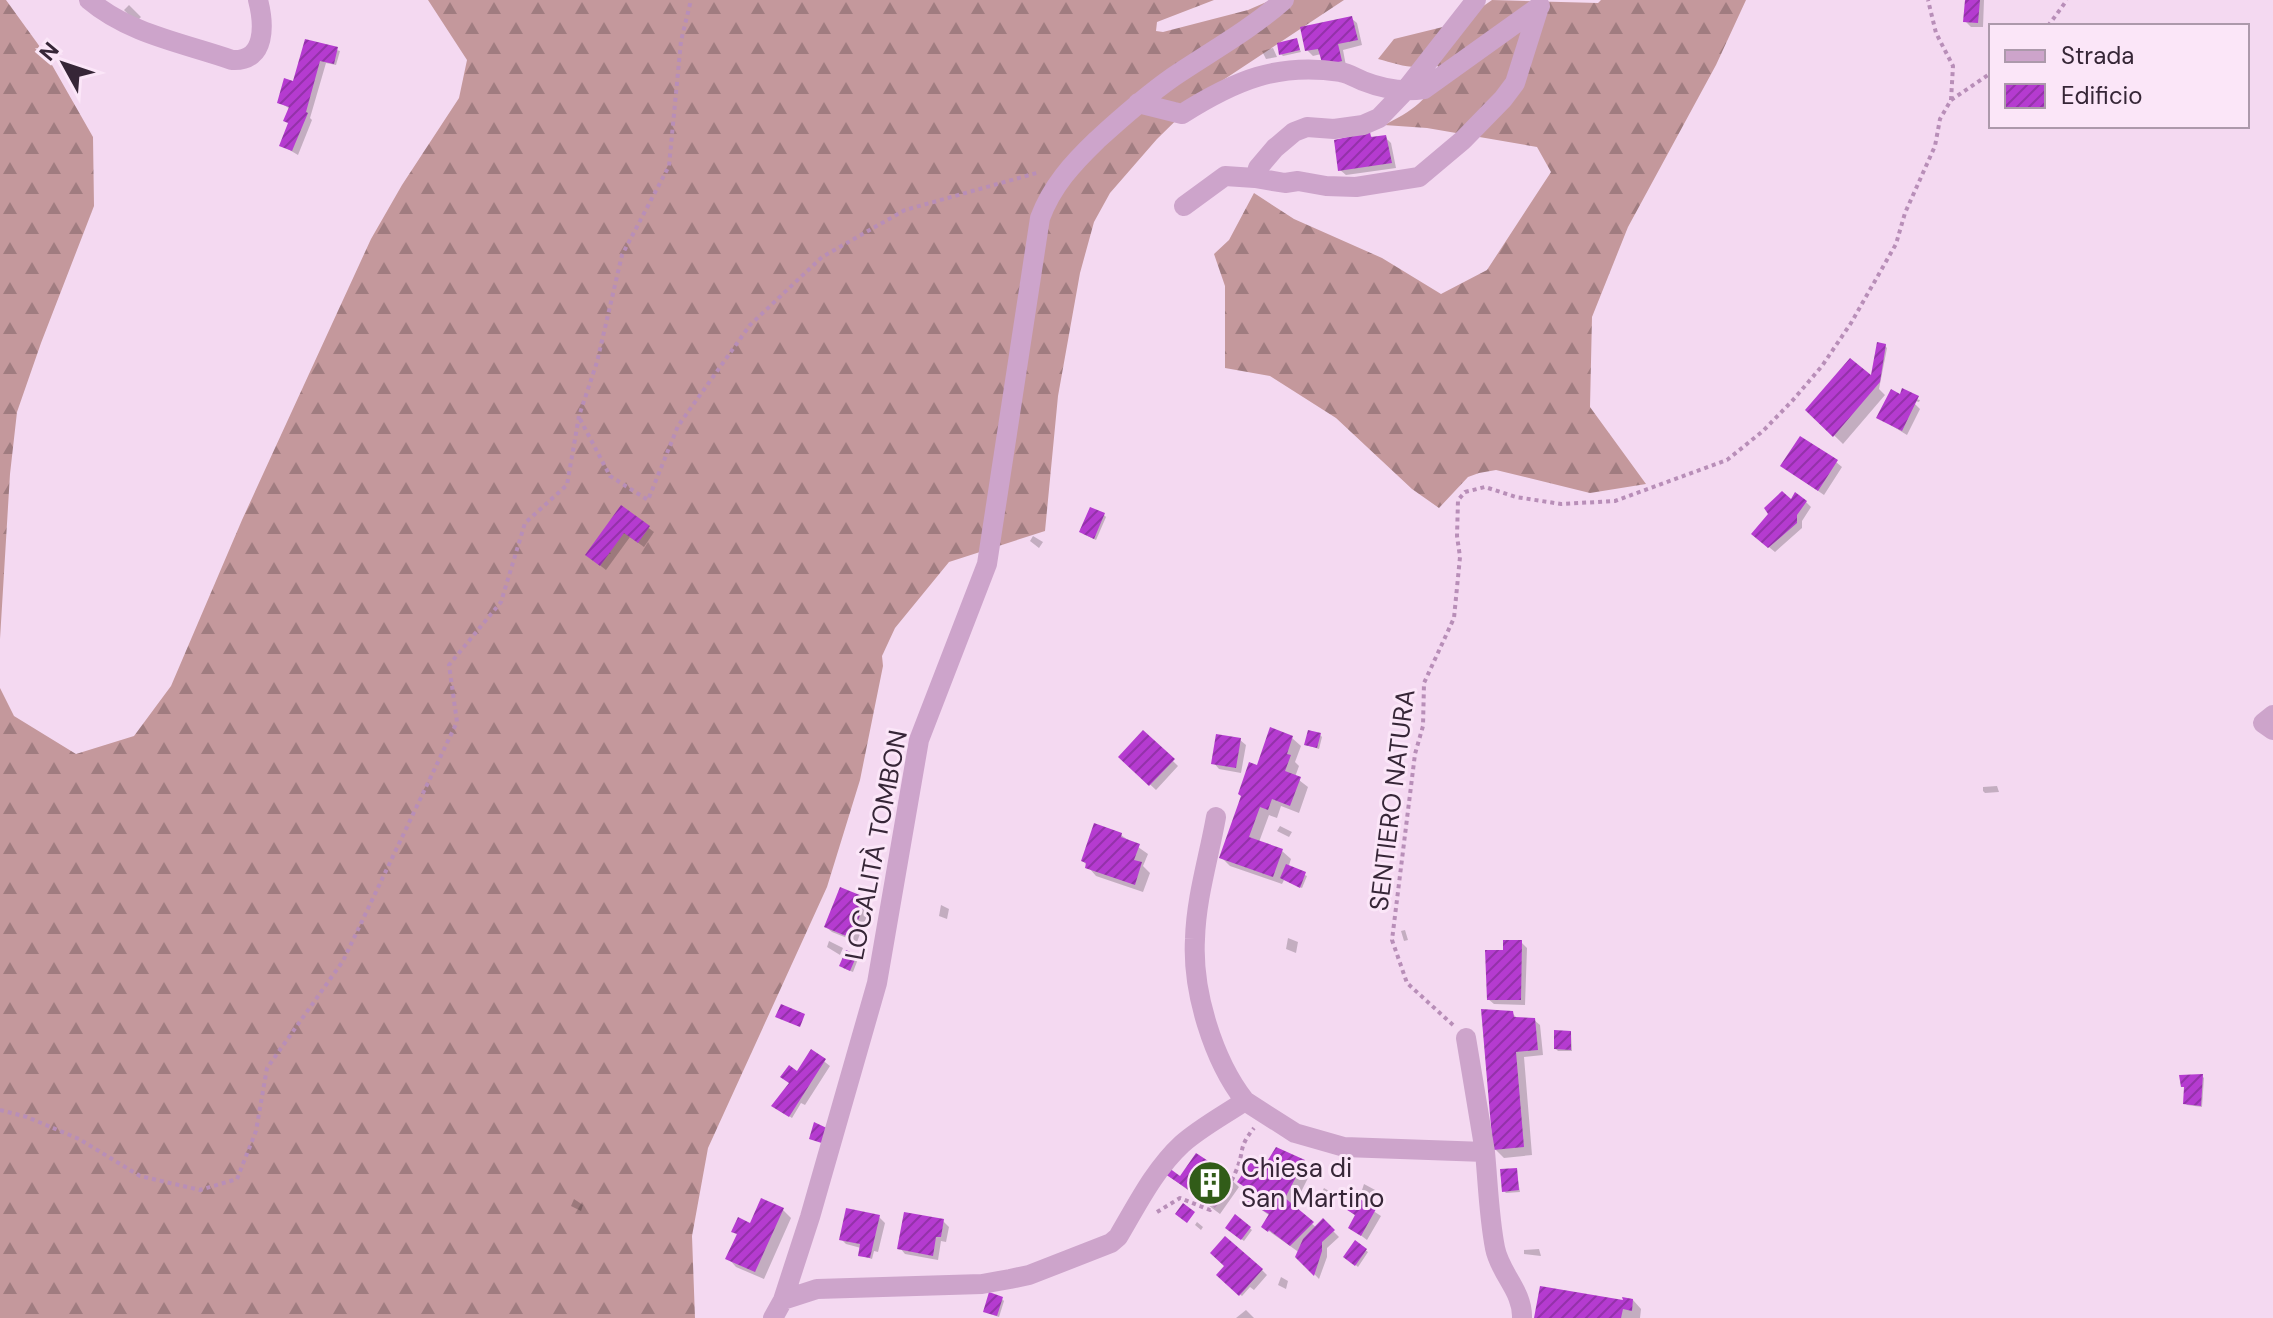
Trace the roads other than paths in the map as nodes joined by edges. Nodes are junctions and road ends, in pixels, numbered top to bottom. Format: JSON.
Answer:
{"nodes":[{"id":1,"x":89,"y":0,"type":"edge"},
{"id":2,"x":258,"y":0,"type":"edge"},
{"id":3,"x":1284,"y":0,"type":"edge"},
{"id":4,"x":1476,"y":0,"type":"edge"},
{"id":5,"x":1542,"y":5,"type":"edge"},
{"id":6,"x":1404,"y":92,"type":"junction"},
{"id":7,"x":1138,"y":103,"type":"junction"},
{"id":8,"x":1255,"y":178,"type":"junction"},
{"id":9,"x":1184,"y":206,"type":"dead end"},
{"id":10,"x":2273,"y":715,"type":"edge"},
{"id":11,"x":2273,"y":730,"type":"edge"},
{"id":12,"x":1216,"y":817,"type":"dead end"},
{"id":13,"x":1466,"y":1038,"type":"road end"},
{"id":14,"x":1245,"y":1101,"type":"junction"},
{"id":15,"x":1485,"y":1152,"type":"junction"},
{"id":16,"x":778,"y":1309,"type":"edge"},
{"id":17,"x":1522,"y":1318,"type":"edge"}],
"edges":[{"from":1,"to":2,"type":"street"},
{"from":3,"to":7,"type":"street","name":"LOCALITÀ TOMBON"},
{"from":4,"to":6,"type":"street"},
{"from":5,"to":6,"type":"street"},
{"from":5,"to":8,"type":"street"},
{"from":6,"to":7,"type":"street"},
{"from":6,"to":8,"type":"street"},
{"from":7,"to":16,"type":"street","name":"LOCALITÀ TOMBON"},
{"from":8,"to":9,"type":"street"},
{"from":10,"to":11,"type":"street"},
{"from":12,"to":14,"type":"street"},
{"from":13,"to":15,"type":"street"},
{"from":14,"to":15,"type":"street"},
{"from":14,"to":16,"type":"street"},
{"from":15,"to":17,"type":"street"}]}
